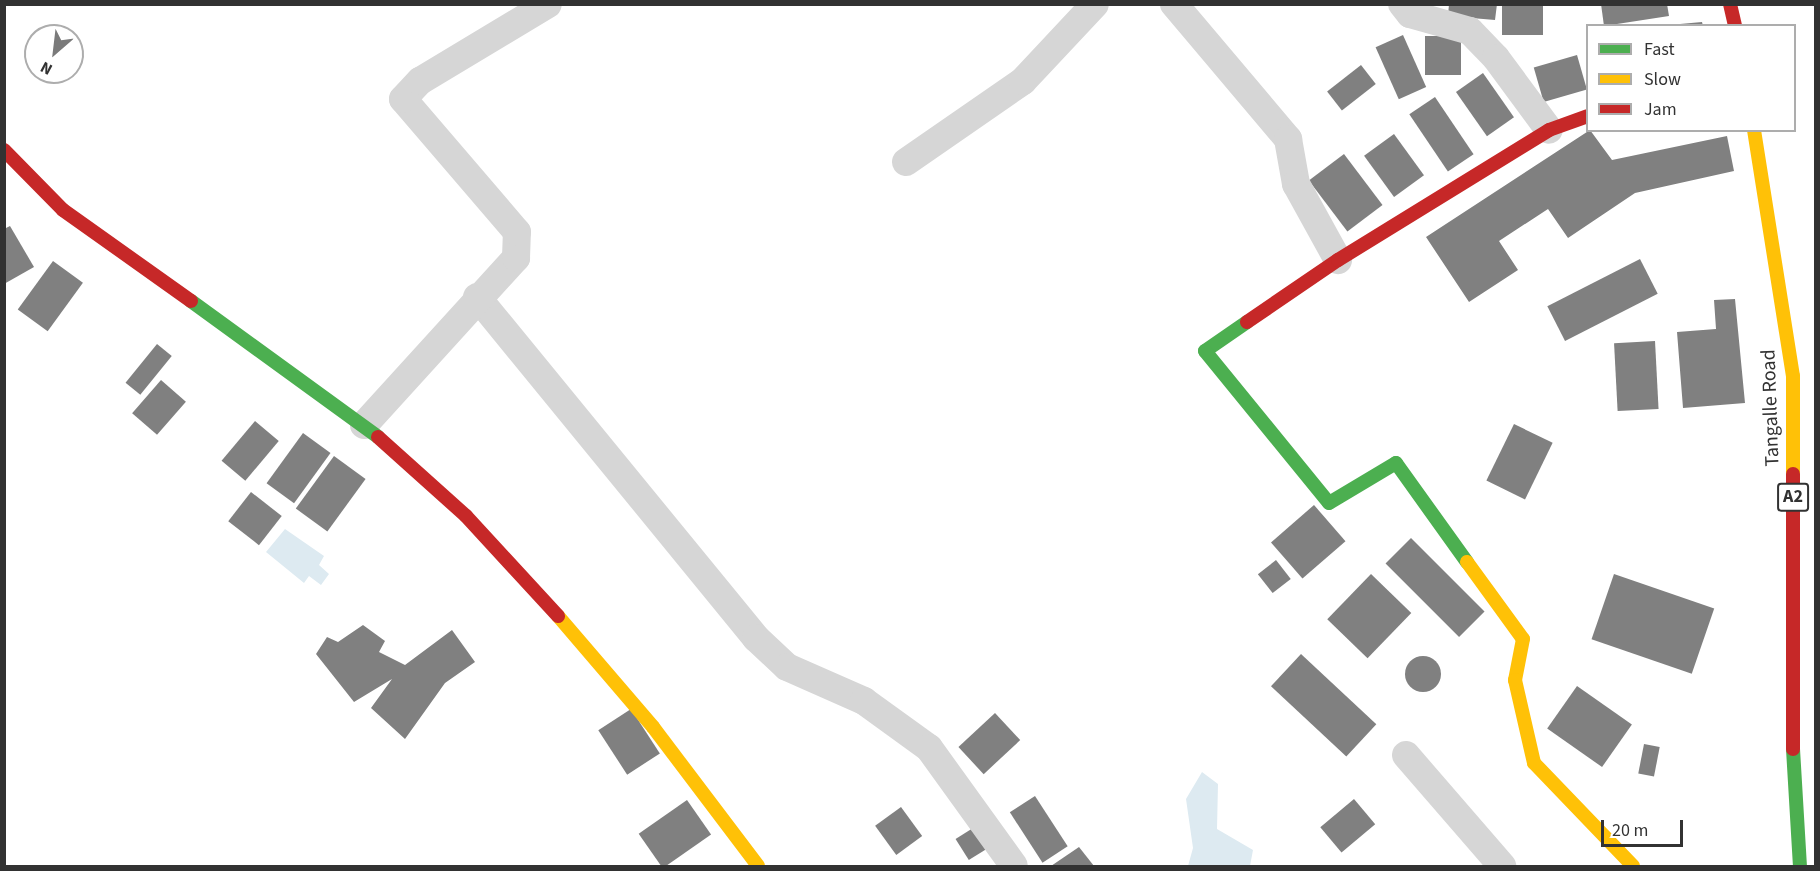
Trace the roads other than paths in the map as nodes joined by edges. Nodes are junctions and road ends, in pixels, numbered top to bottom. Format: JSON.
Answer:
{"nodes":[{"id":1,"x":548,"y":4,"type":"edge"},
{"id":2,"x":1095,"y":4,"type":"edge"},
{"id":3,"x":1174,"y":4,"type":"edge"},
{"id":4,"x":1402,"y":4,"type":"edge"},
{"id":5,"x":1730,"y":4,"type":"edge"},
{"id":6,"x":1735,"y":24,"type":"edge"},
{"id":7,"x":1586,"y":116,"type":"edge"},
{"id":8,"x":1549,"y":130,"type":"junction"},
{"id":9,"x":1754,"y":132,"type":"edge"},
{"id":10,"x":4,"y":150,"type":"edge"},
{"id":11,"x":906,"y":162,"type":"dead end"},
{"id":12,"x":1338,"y":260,"type":"junction"},
{"id":13,"x":477,"y":297,"type":"junction"},
{"id":14,"x":364,"y":425,"type":"junction"},
{"id":15,"x":1406,"y":755,"type":"dead end"},
{"id":16,"x":758,"y":867,"type":"edge"},
{"id":17,"x":1014,"y":867,"type":"edge"},
{"id":18,"x":1502,"y":867,"type":"edge"},
{"id":19,"x":1633,"y":867,"type":"edge"},
{"id":20,"x":1800,"y":867,"type":"edge"}],
"edges":[{"from":1,"to":13,"type":"street"},
{"from":2,"to":11,"type":"street"},
{"from":3,"to":12,"type":"street"},
{"from":4,"to":8,"type":"street"},
{"from":5,"to":6,"type":"main road"},
{"from":7,"to":8,"type":"main road"},
{"from":8,"to":12,"type":"main road"},
{"from":9,"to":20,"type":"main road","name":"Tangalle Road","number":"A2"},
{"from":10,"to":14,"type":"main road"},
{"from":12,"to":19,"type":"main road"},
{"from":13,"to":14,"type":"street"},
{"from":13,"to":17,"type":"street"},
{"from":14,"to":16,"type":"main road"},
{"from":15,"to":18,"type":"street"}]}
